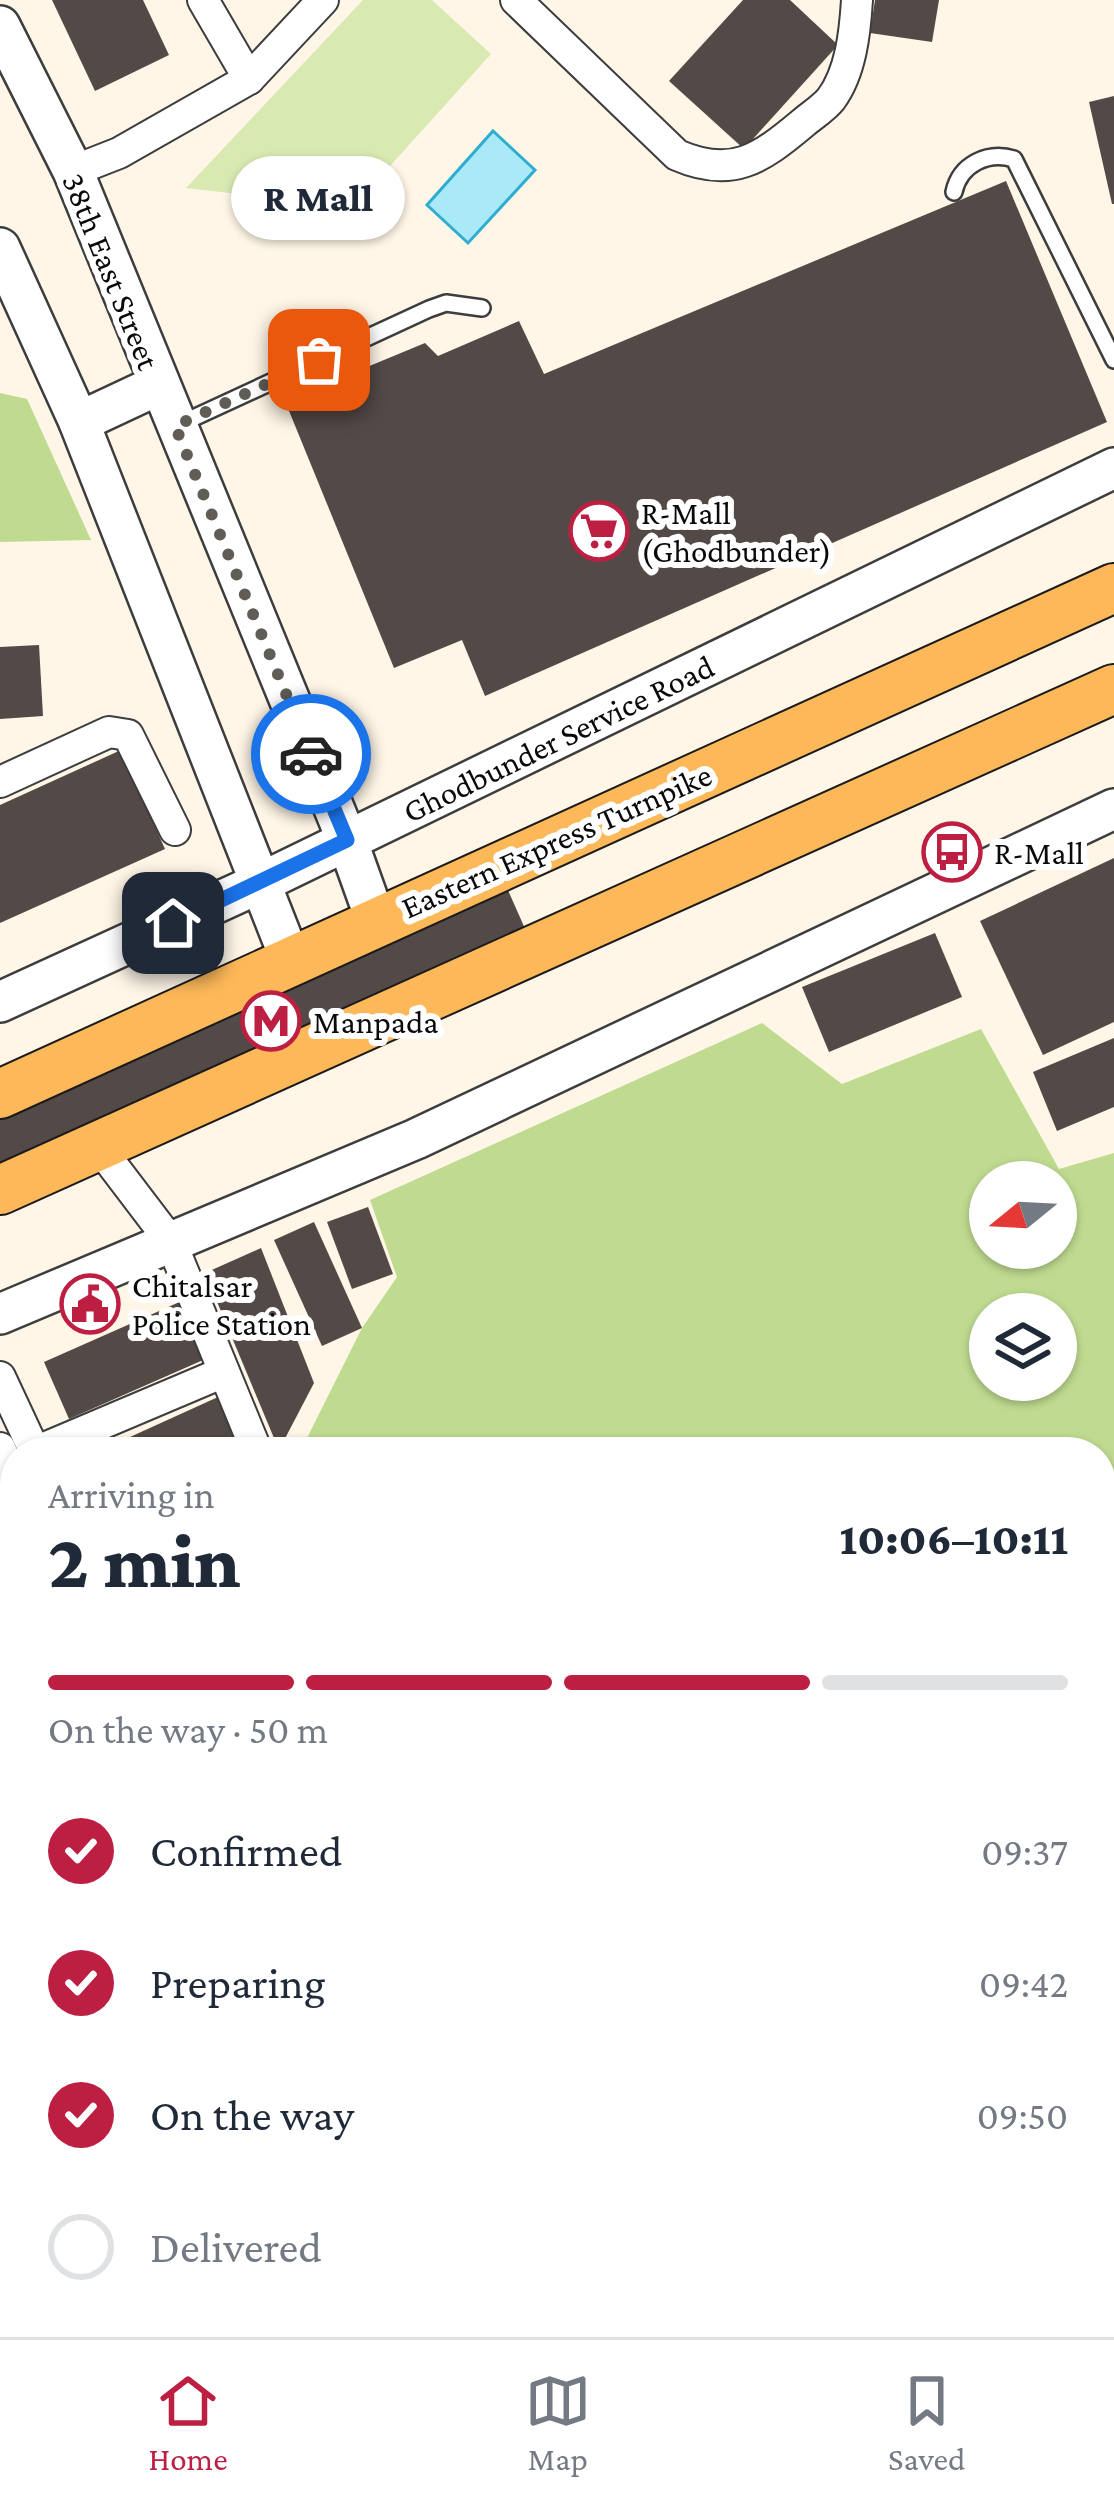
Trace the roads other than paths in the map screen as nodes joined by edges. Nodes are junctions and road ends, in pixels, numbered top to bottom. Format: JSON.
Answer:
{"nodes":[{"id":1,"x":203,"y":0,"type":"edge"},
{"id":2,"x":323,"y":0,"type":"edge"},
{"id":3,"x":516,"y":0,"type":"edge"},
{"id":4,"x":857,"y":0,"type":"edge"},
{"id":5,"x":0,"y":26,"type":"edge"},
{"id":6,"x":249,"y":79,"type":"junction"},
{"id":7,"x":74,"y":171,"type":"junction"},
{"id":8,"x":954,"y":192,"type":"dead end"},
{"id":9,"x":0,"y":248,"type":"edge"},
{"id":10,"x":482,"y":308,"type":"dead end"},
{"id":11,"x":1114,"y":361,"type":"edge"},
{"id":12,"x":158,"y":385,"type":"junction"},
{"id":13,"x":79,"y":422,"type":"junction"},
{"id":14,"x":175,"y":426,"type":"junction"},
{"id":15,"x":1114,"y":468,"type":"edge"},
{"id":16,"x":1114,"y":588,"type":"edge"},
{"id":17,"x":1114,"y":689,"type":"edge"},
{"id":18,"x":0,"y":782,"type":"edge"},
{"id":19,"x":1114,"y":809,"type":"edge"},
{"id":20,"x":175,"y":830,"type":"dead end"},
{"id":21,"x":347,"y":840,"type":"junction"},
{"id":22,"x":260,"y":883,"type":"junction"},
{"id":23,"x":376,"y":921,"type":"junction"},
{"id":24,"x":291,"y":961,"type":"junction"},
{"id":25,"x":0,"y":1002,"type":"edge"},
{"id":26,"x":0,"y":1094,"type":"edge"},
{"id":27,"x":98,"y":1147,"type":"junction"},
{"id":28,"x":0,"y":1190,"type":"edge"},
{"id":29,"x":171,"y":1242,"type":"junction"},
{"id":30,"x":0,"y":1314,"type":"edge"},
{"id":31,"x":224,"y":1372,"type":"junction"},
{"id":32,"x":0,"y":1377,"type":"edge"},
{"id":33,"x":28,"y":1437,"type":"edge"},
{"id":34,"x":70,"y":1437,"type":"edge"},
{"id":35,"x":251,"y":1437,"type":"edge"}],
"edges":[{"from":1,"to":6,"type":"street"},
{"from":2,"to":6,"type":"street"},
{"from":3,"to":4,"type":"street"},
{"from":5,"to":7,"type":"street","name":"38th East Street"},
{"from":6,"to":7,"type":"street"},
{"from":7,"to":12,"type":"street","name":"38th East Street"},
{"from":8,"to":11,"type":"lane"},
{"from":9,"to":13,"type":"street"},
{"from":10,"to":14,"type":"lane"},
{"from":12,"to":13,"type":"street"},
{"from":12,"to":14,"type":"street","name":"38th East Street"},
{"from":13,"to":22,"type":"street"},
{"from":14,"to":21,"type":"street","name":"38th East Street"},
{"from":15,"to":21,"type":"street","name":"Ghodbunder Service Road"},
{"from":16,"to":23,"type":"main road","name":"Eastern Express Turnpike"},
{"from":17,"to":27,"type":"main road"},
{"from":18,"to":20,"type":"street"},
{"from":19,"to":29,"type":"street"},
{"from":21,"to":22,"type":"street","name":"Ghodbunder Service Road"},
{"from":21,"to":23,"type":"street","name":"38th East Street"},
{"from":22,"to":24,"type":"street"},
{"from":22,"to":25,"type":"street","name":"Ghodbunder Service Road"},
{"from":23,"to":24,"type":"main road","name":"Eastern Express Turnpike"},
{"from":24,"to":26,"type":"main road","name":"Eastern Express Turnpike"},
{"from":27,"to":28,"type":"main road"},
{"from":27,"to":29,"type":"street"},
{"from":29,"to":30,"type":"street"},
{"from":29,"to":31,"type":"street"},
{"from":31,"to":34,"type":"street"},
{"from":31,"to":35,"type":"street"},
{"from":32,"to":33,"type":"street"}]}
